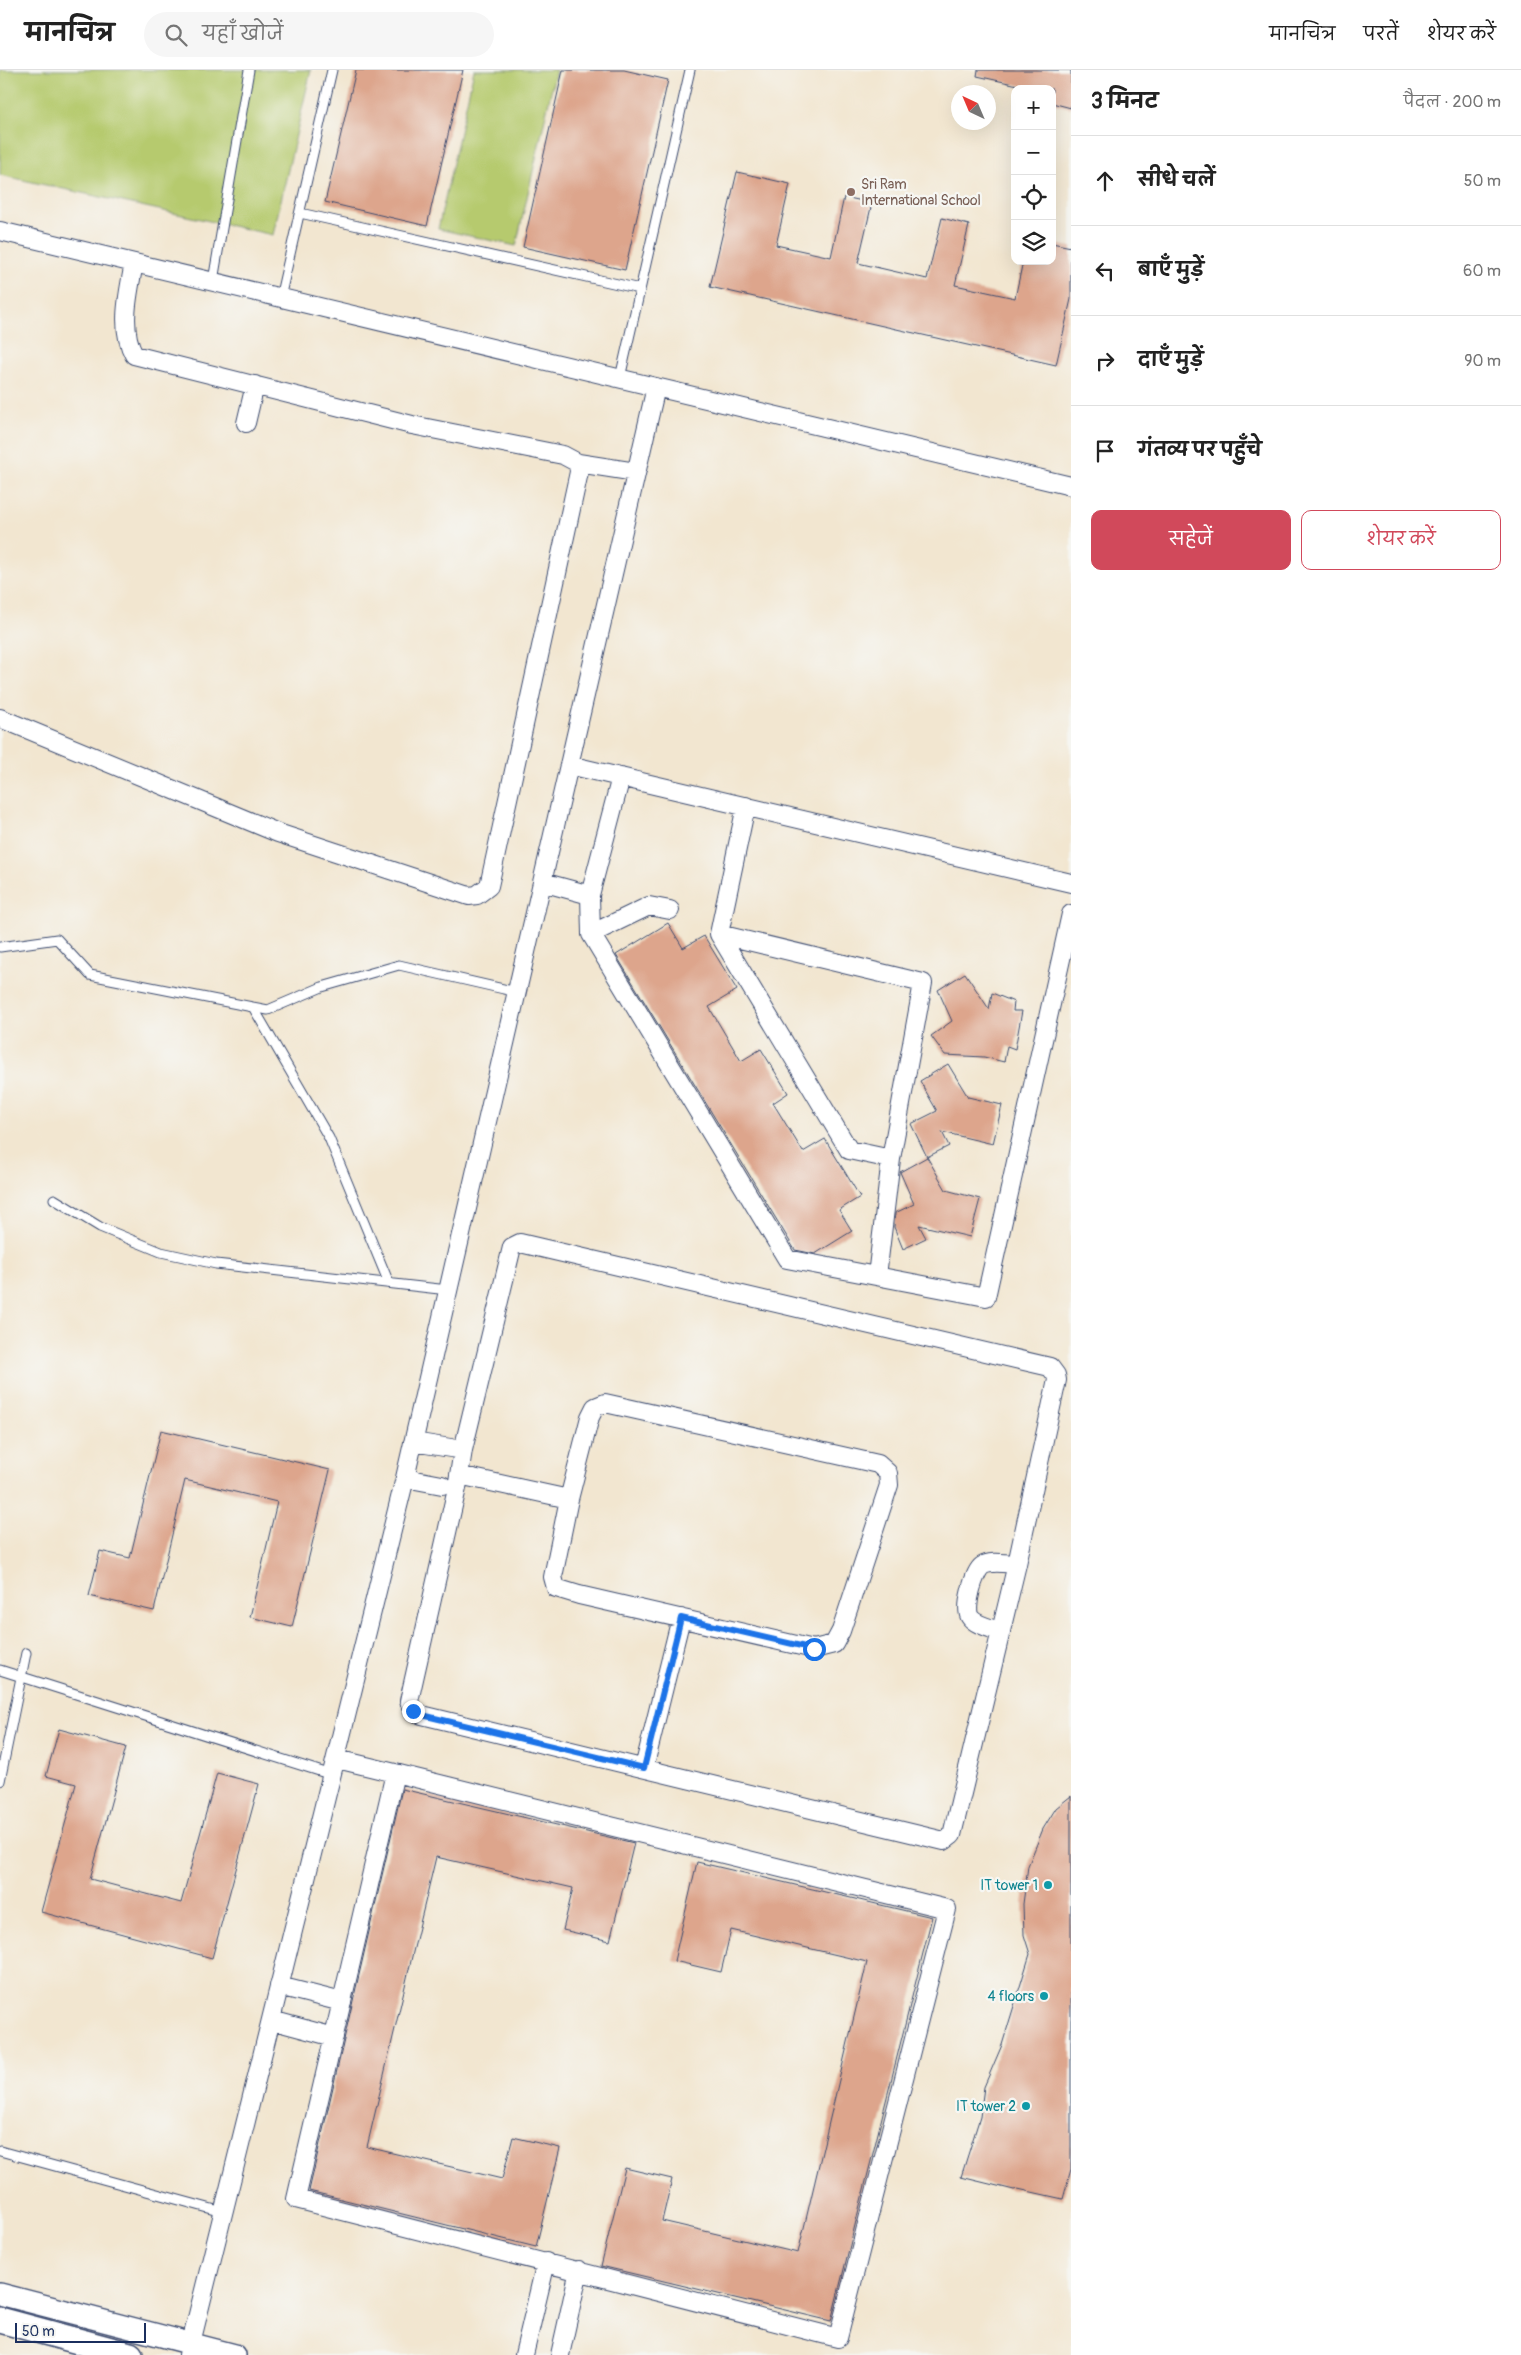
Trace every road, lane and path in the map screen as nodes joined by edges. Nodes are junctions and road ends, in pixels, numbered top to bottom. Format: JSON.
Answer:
{"nodes":[{"id":1,"x":249,"y":70,"type":"edge"},
{"id":2,"x":332,"y":70,"type":"edge"},
{"id":3,"x":690,"y":70,"type":"edge"},
{"id":4,"x":300,"y":213,"type":"junction"},
{"id":5,"x":0,"y":231,"type":"edge"},
{"id":6,"x":134,"y":263,"type":"junction"},
{"id":7,"x":213,"y":281,"type":"junction"},
{"id":8,"x":640,"y":289,"type":"junction"},
{"id":9,"x":280,"y":298,"type":"junction"},
{"id":10,"x":620,"y":378,"type":"junction"},
{"id":11,"x":255,"y":386,"type":"junction"},
{"id":12,"x":656,"y":387,"type":"junction"},
{"id":13,"x":246,"y":423,"type":"dead end"},
{"id":14,"x":578,"y":463,"type":"junction"},
{"id":15,"x":636,"y":472,"type":"junction"},
{"id":16,"x":1071,"y":486,"type":"edge"},
{"id":17,"x":0,"y":718,"type":"edge"},
{"id":18,"x":569,"y":765,"type":"junction"},
{"id":19,"x":621,"y":777,"type":"junction"},
{"id":20,"x":746,"y":806,"type":"junction"},
{"id":21,"x":542,"y":882,"type":"junction"},
{"id":22,"x":1071,"y":882,"type":"edge"},
{"id":23,"x":590,"y":895,"type":"junction"},
{"id":24,"x":670,"y":910,"type":"dead end"},
{"id":25,"x":1071,"y":914,"type":"edge"},
{"id":26,"x":591,"y":934,"type":"junction"},
{"id":27,"x":719,"y":934,"type":"junction"},
{"id":28,"x":0,"y":947,"type":"edge"},
{"id":29,"x":517,"y":992,"type":"junction"},
{"id":30,"x":253,"y":1007,"type":"junction"},
{"id":31,"x":891,"y":1159,"type":"junction"},
{"id":32,"x":54,"y":1199,"type":"dead end"},
{"id":33,"x":877,"y":1276,"type":"junction"},
{"id":34,"x":388,"y":1283,"type":"junction"},
{"id":35,"x":448,"y":1290,"type":"junction"},
{"id":36,"x":413,"y":1442,"type":"junction"},
{"id":37,"x":463,"y":1450,"type":"junction"},
{"id":38,"x":405,"y":1478,"type":"junction"},
{"id":39,"x":452,"y":1483,"type":"junction"},
{"id":40,"x":569,"y":1499,"type":"junction"},
{"id":41,"x":1017,"y":1564,"type":"junction"},
{"id":42,"x":681,"y":1618,"type":"junction"},
{"id":43,"x":1001,"y":1632,"type":"junction"},
{"id":44,"x":26,"y":1653,"type":"dead end"},
{"id":45,"x":0,"y":1670,"type":"edge"},
{"id":46,"x":22,"y":1675,"type":"junction"},
{"id":47,"x":334,"y":1767,"type":"junction"},
{"id":48,"x":644,"y":1768,"type":"junction"},
{"id":49,"x":395,"y":1773,"type":"junction"},
{"id":50,"x":0,"y":1781,"type":"edge"},
{"id":51,"x":279,"y":1986,"type":"junction"},
{"id":52,"x":342,"y":2002,"type":"junction"},
{"id":53,"x":271,"y":2020,"type":"junction"},
{"id":54,"x":334,"y":2037,"type":"junction"},
{"id":55,"x":0,"y":2151,"type":"edge"},
{"id":56,"x":223,"y":2212,"type":"junction"},
{"id":57,"x":546,"y":2262,"type":"junction"},
{"id":58,"x":579,"y":2270,"type":"junction"},
{"id":59,"x":0,"y":2294,"type":"edge"},
{"id":60,"x":0,"y":2320,"type":"edge"},
{"id":61,"x":189,"y":2349,"type":"edge"},
{"id":62,"x":130,"y":2355,"type":"edge"},
{"id":63,"x":235,"y":2355,"type":"edge"},
{"id":64,"x":524,"y":2355,"type":"edge"},
{"id":65,"x":560,"y":2355,"type":"edge"}],
"edges":[{"from":1,"to":7,"type":"lane"},
{"from":2,"to":4,"type":"lane"},
{"from":3,"to":8,"type":"lane"},
{"from":4,"to":8,"type":"lane"},
{"from":4,"to":9,"type":"lane"},
{"from":5,"to":6,"type":"street"},
{"from":6,"to":7,"type":"street"},
{"from":6,"to":11,"type":"street"},
{"from":7,"to":9,"type":"street"},
{"from":8,"to":10,"type":"lane"},
{"from":9,"to":10,"type":"street"},
{"from":10,"to":12,"type":"street"},
{"from":11,"to":13,"type":"street"},
{"from":11,"to":14,"type":"street"},
{"from":12,"to":15,"type":"street"},
{"from":12,"to":16,"type":"street"},
{"from":14,"to":15,"type":"street"},
{"from":14,"to":17,"type":"street"},
{"from":15,"to":18,"type":"street"},
{"from":18,"to":19,"type":"street"},
{"from":18,"to":21,"type":"street"},
{"from":19,"to":20,"type":"street"},
{"from":19,"to":23,"type":"street"},
{"from":20,"to":22,"type":"street"},
{"from":20,"to":27,"type":"street"},
{"from":21,"to":23,"type":"street"},
{"from":21,"to":29,"type":"street"},
{"from":23,"to":26,"type":"street"},
{"from":24,"to":26,"type":"street"},
{"from":25,"to":33,"type":"street"},
{"from":26,"to":33,"type":"street"},
{"from":27,"to":31,"type":"street"},
{"from":27,"to":31,"type":"street"},
{"from":28,"to":30,"type":"lane"},
{"from":29,"to":30,"type":"lane"},
{"from":29,"to":35,"type":"street"},
{"from":30,"to":34,"type":"lane"},
{"from":31,"to":33,"type":"street"},
{"from":32,"to":34,"type":"lane"},
{"from":34,"to":35,"type":"lane"},
{"from":35,"to":36,"type":"street"},
{"from":36,"to":37,"type":"street"},
{"from":36,"to":38,"type":"street"},
{"from":37,"to":39,"type":"street"},
{"from":37,"to":41,"type":"street"},
{"from":38,"to":39,"type":"street"},
{"from":38,"to":47,"type":"street"},
{"from":39,"to":40,"type":"street"},
{"from":39,"to":48,"type":"street"},
{"from":40,"to":42,"type":"street"},
{"from":40,"to":42,"type":"street"},
{"from":41,"to":43,"type":"street"},
{"from":41,"to":43,"type":"street"},
{"from":42,"to":48,"type":"street"},
{"from":43,"to":48,"type":"street"},
{"from":44,"to":46,"type":"lane"},
{"from":45,"to":46,"type":"lane"},
{"from":46,"to":47,"type":"lane"},
{"from":46,"to":50,"type":"lane"},
{"from":47,"to":49,"type":"street"},
{"from":47,"to":51,"type":"street"},
{"from":49,"to":52,"type":"street"},
{"from":49,"to":58,"type":"street"},
{"from":51,"to":52,"type":"street"},
{"from":51,"to":53,"type":"street"},
{"from":52,"to":54,"type":"street"},
{"from":53,"to":54,"type":"street"},
{"from":53,"to":56,"type":"street"},
{"from":54,"to":57,"type":"street"},
{"from":55,"to":56,"type":"lane"},
{"from":56,"to":61,"type":"street"},
{"from":57,"to":58,"type":"street"},
{"from":57,"to":64,"type":"street"},
{"from":58,"to":65,"type":"street"},
{"from":59,"to":61,"type":"street"},
{"from":60,"to":62,"type":"main road"},
{"from":61,"to":63,"type":"street"}]}
